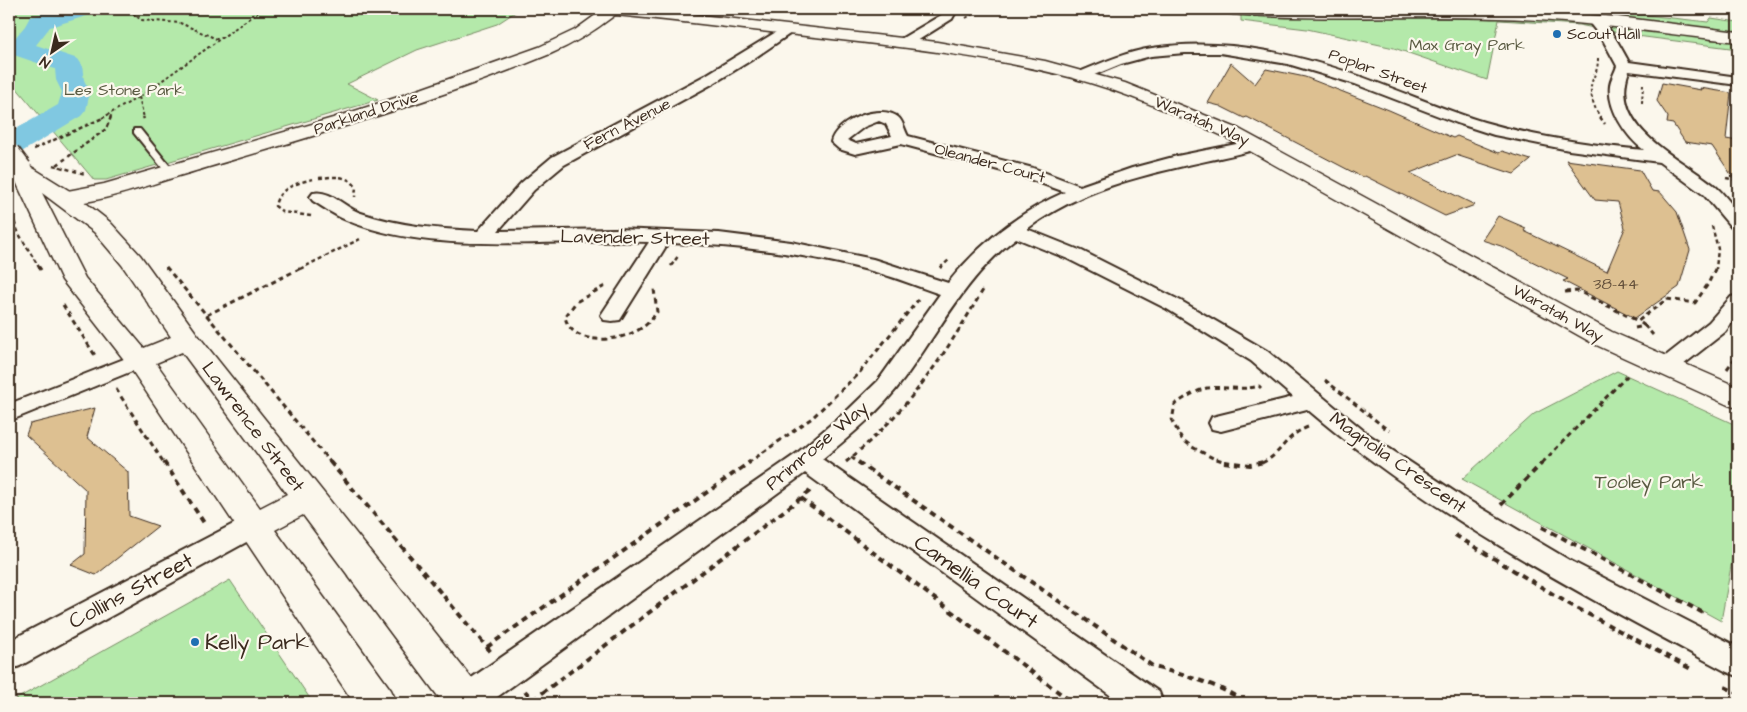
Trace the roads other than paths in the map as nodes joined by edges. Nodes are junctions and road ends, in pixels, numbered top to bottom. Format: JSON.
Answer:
{"nodes":[{"id":1,"x":613,"y":9,"type":"edge"},
{"id":2,"x":1233,"y":9,"type":"edge"},
{"id":3,"x":1510,"y":9,"type":"edge"},
{"id":4,"x":951,"y":10,"type":"dead end"},
{"id":5,"x":1372,"y":11,"type":"edge"},
{"id":6,"x":1590,"y":18,"type":"junction"},
{"id":7,"x":786,"y":30,"type":"junction"},
{"id":8,"x":1738,"y":32,"type":"edge"},
{"id":9,"x":1738,"y":37,"type":"edge"},
{"id":10,"x":904,"y":43,"type":"junction"},
{"id":11,"x":1624,"y":66,"type":"junction"},
{"id":12,"x":1082,"y":76,"type":"junction"},
{"id":13,"x":1738,"y":81,"type":"edge"},
{"id":14,"x":136,"y":131,"type":"dead end"},
{"id":15,"x":901,"y":139,"type":"dead end"},
{"id":16,"x":1256,"y":145,"type":"junction"},
{"id":17,"x":21,"y":157,"type":"edge"},
{"id":18,"x":1662,"y":157,"type":"junction"},
{"id":19,"x":170,"y":172,"type":"junction"},
{"id":20,"x":1078,"y":192,"type":"junction"},
{"id":21,"x":319,"y":197,"type":"dead end"},
{"id":22,"x":70,"y":202,"type":"junction"},
{"id":23,"x":41,"y":210,"type":"junction"},
{"id":24,"x":1738,"y":223,"type":"edge"},
{"id":25,"x":1012,"y":230,"type":"junction"},
{"id":26,"x":483,"y":237,"type":"junction"},
{"id":27,"x":662,"y":237,"type":"junction"},
{"id":28,"x":952,"y":291,"type":"junction"},
{"id":29,"x":1738,"y":301,"type":"edge"},
{"id":30,"x":612,"y":314,"type":"dead end"},
{"id":31,"x":186,"y":340,"type":"junction"},
{"id":32,"x":139,"y":360,"type":"junction"},
{"id":33,"x":1666,"y":367,"type":"junction"},
{"id":34,"x":1738,"y":398,"type":"edge"},
{"id":35,"x":1311,"y":400,"type":"junction"},
{"id":36,"x":9,"y":413,"type":"edge"},
{"id":37,"x":1221,"y":423,"type":"dead end"},
{"id":38,"x":816,"y":468,"type":"junction"},
{"id":39,"x":307,"y":498,"type":"junction"},
{"id":40,"x":253,"y":526,"type":"junction"},
{"id":41,"x":9,"y":656,"type":"edge"},
{"id":42,"x":1738,"y":662,"type":"edge"},
{"id":43,"x":378,"y":703,"type":"edge"},
{"id":44,"x":466,"y":703,"type":"edge"},
{"id":45,"x":1147,"y":703,"type":"edge"}],
"edges":[{"from":1,"to":7,"type":"main road","name":"Waratah Way"},
{"from":1,"to":19,"type":"main road","name":"Parkland Drive"},
{"from":2,"to":5,"type":"main road"},
{"from":3,"to":6,"type":"main road"},
{"from":4,"to":10,"type":"street"},
{"from":5,"to":6,"type":"main road"},
{"from":6,"to":8,"type":"main road"},
{"from":6,"to":9,"type":"main road"},
{"from":6,"to":11,"type":"street"},
{"from":7,"to":10,"type":"main road","name":"Waratah Way"},
{"from":7,"to":26,"type":"street","name":"Fern Avenue"},
{"from":10,"to":12,"type":"main road","name":"Waratah Way"},
{"from":11,"to":13,"type":"street"},
{"from":11,"to":18,"type":"street"},
{"from":12,"to":16,"type":"main road","name":"Waratah Way"},
{"from":12,"to":18,"type":"street","name":"Poplar Street"},
{"from":14,"to":19,"type":"lane"},
{"from":15,"to":20,"type":"street","name":"Oleander Court"},
{"from":16,"to":20,"type":"street","name":"Primrose Way"},
{"from":16,"to":33,"type":"main road","name":"Waratah Way"},
{"from":17,"to":22,"type":"main road","name":"Lawrence Street"},
{"from":17,"to":23,"type":"main road"},
{"from":18,"to":24,"type":"street"},
{"from":19,"to":22,"type":"main road","name":"Parkland Drive"},
{"from":20,"to":25,"type":"street","name":"Primrose Way"},
{"from":21,"to":26,"type":"street","name":"Lavender Street"},
{"from":22,"to":23,"type":"main road","name":"Parkland Drive"},
{"from":22,"to":31,"type":"main road","name":"Lawrence Street"},
{"from":23,"to":32,"type":"main road"},
{"from":25,"to":28,"type":"street","name":"Primrose Way"},
{"from":25,"to":35,"type":"street","name":"Magnolia Crescent"},
{"from":26,"to":27,"type":"street","name":"Lavender Street"},
{"from":27,"to":28,"type":"street","name":"Lavender Street"},
{"from":27,"to":30,"type":"street"},
{"from":28,"to":38,"type":"street","name":"Primrose Way"},
{"from":29,"to":33,"type":"street"},
{"from":31,"to":32,"type":"main road"},
{"from":31,"to":39,"type":"main road","name":"Lawrence Street"},
{"from":32,"to":36,"type":"street"},
{"from":32,"to":40,"type":"main road"},
{"from":33,"to":34,"type":"main road","name":"Waratah Way"},
{"from":35,"to":37,"type":"street"},
{"from":35,"to":42,"type":"street","name":"Magnolia Crescent"},
{"from":38,"to":44,"type":"street","name":"Primrose Way"},
{"from":38,"to":45,"type":"street","name":"Camellia Court"},
{"from":39,"to":40,"type":"main road"},
{"from":39,"to":44,"type":"main road","name":"Lawrence Street"},
{"from":40,"to":41,"type":"street","name":"Collins Street"},
{"from":40,"to":43,"type":"main road"}]}
